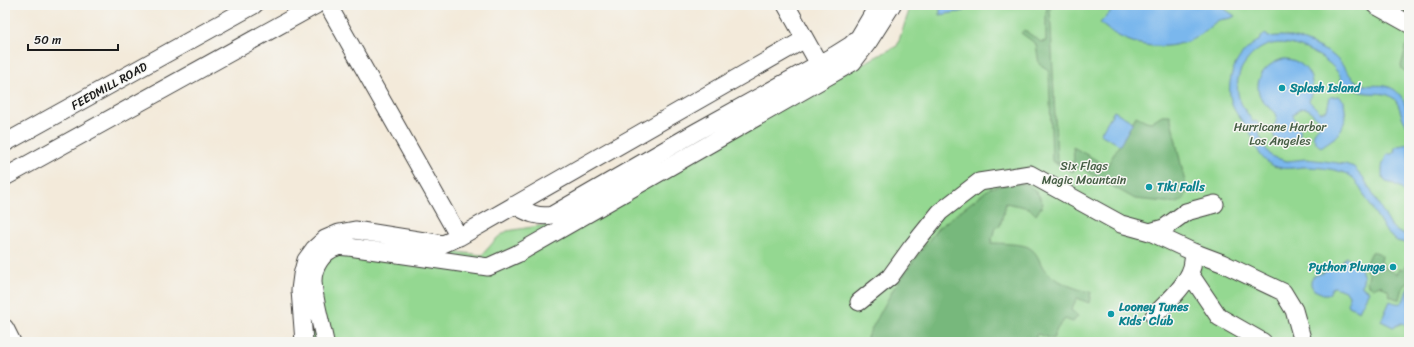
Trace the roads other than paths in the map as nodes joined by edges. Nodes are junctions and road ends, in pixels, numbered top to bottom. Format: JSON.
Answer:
{"nodes":[{"id":1,"x":254,"y":5,"type":"edge"},
{"id":2,"x":316,"y":5,"type":"edge"},
{"id":3,"x":328,"y":5,"type":"edge"},
{"id":4,"x":786,"y":5,"type":"edge"},
{"id":5,"x":878,"y":5,"type":"edge"},
{"id":6,"x":892,"y":5,"type":"edge"},
{"id":7,"x":1375,"y":5,"type":"edge"},
{"id":8,"x":1409,"y":24,"type":"edge"},
{"id":9,"x":806,"y":40,"type":"junction"},
{"id":10,"x":819,"y":64,"type":"junction"},
{"id":11,"x":5,"y":143,"type":"edge"},
{"id":12,"x":5,"y":177,"type":"edge"},
{"id":13,"x":1215,"y":204,"type":"dead end"},
{"id":14,"x":514,"y":206,"type":"junction"},
{"id":15,"x":1150,"y":232,"type":"junction"},
{"id":16,"x":459,"y":237,"type":"junction"},
{"id":17,"x":1192,"y":252,"type":"junction"},
{"id":18,"x":1190,"y":274,"type":"junction"},
{"id":19,"x":859,"y":302,"type":"dead end"},
{"id":20,"x":1154,"y":316,"type":"dead end"},
{"id":21,"x":5,"y":328,"type":"edge"},
{"id":22,"x":12,"y":342,"type":"edge"},
{"id":23,"x":304,"y":342,"type":"edge"},
{"id":24,"x":325,"y":342,"type":"edge"},
{"id":25,"x":1263,"y":342,"type":"edge"},
{"id":26,"x":1303,"y":342,"type":"edge"}],
"edges":[{"from":1,"to":11,"type":"street","name":"FEEDMILL ROAD"},
{"from":2,"to":12,"type":"street"},
{"from":3,"to":16,"type":"street"},
{"from":4,"to":9,"type":"street"},
{"from":5,"to":10,"type":"street"},
{"from":6,"to":24,"type":"street"},
{"from":7,"to":8,"type":"street"},
{"from":9,"to":10,"type":"street"},
{"from":9,"to":14,"type":"street"},
{"from":10,"to":14,"type":"street"},
{"from":13,"to":15,"type":"street"},
{"from":14,"to":16,"type":"street"},
{"from":15,"to":17,"type":"street"},
{"from":15,"to":19,"type":"street"},
{"from":16,"to":23,"type":"street"},
{"from":17,"to":18,"type":"street"},
{"from":17,"to":26,"type":"street"},
{"from":18,"to":20,"type":"street"},
{"from":18,"to":25,"type":"street"},
{"from":21,"to":22,"type":"street"}]}
